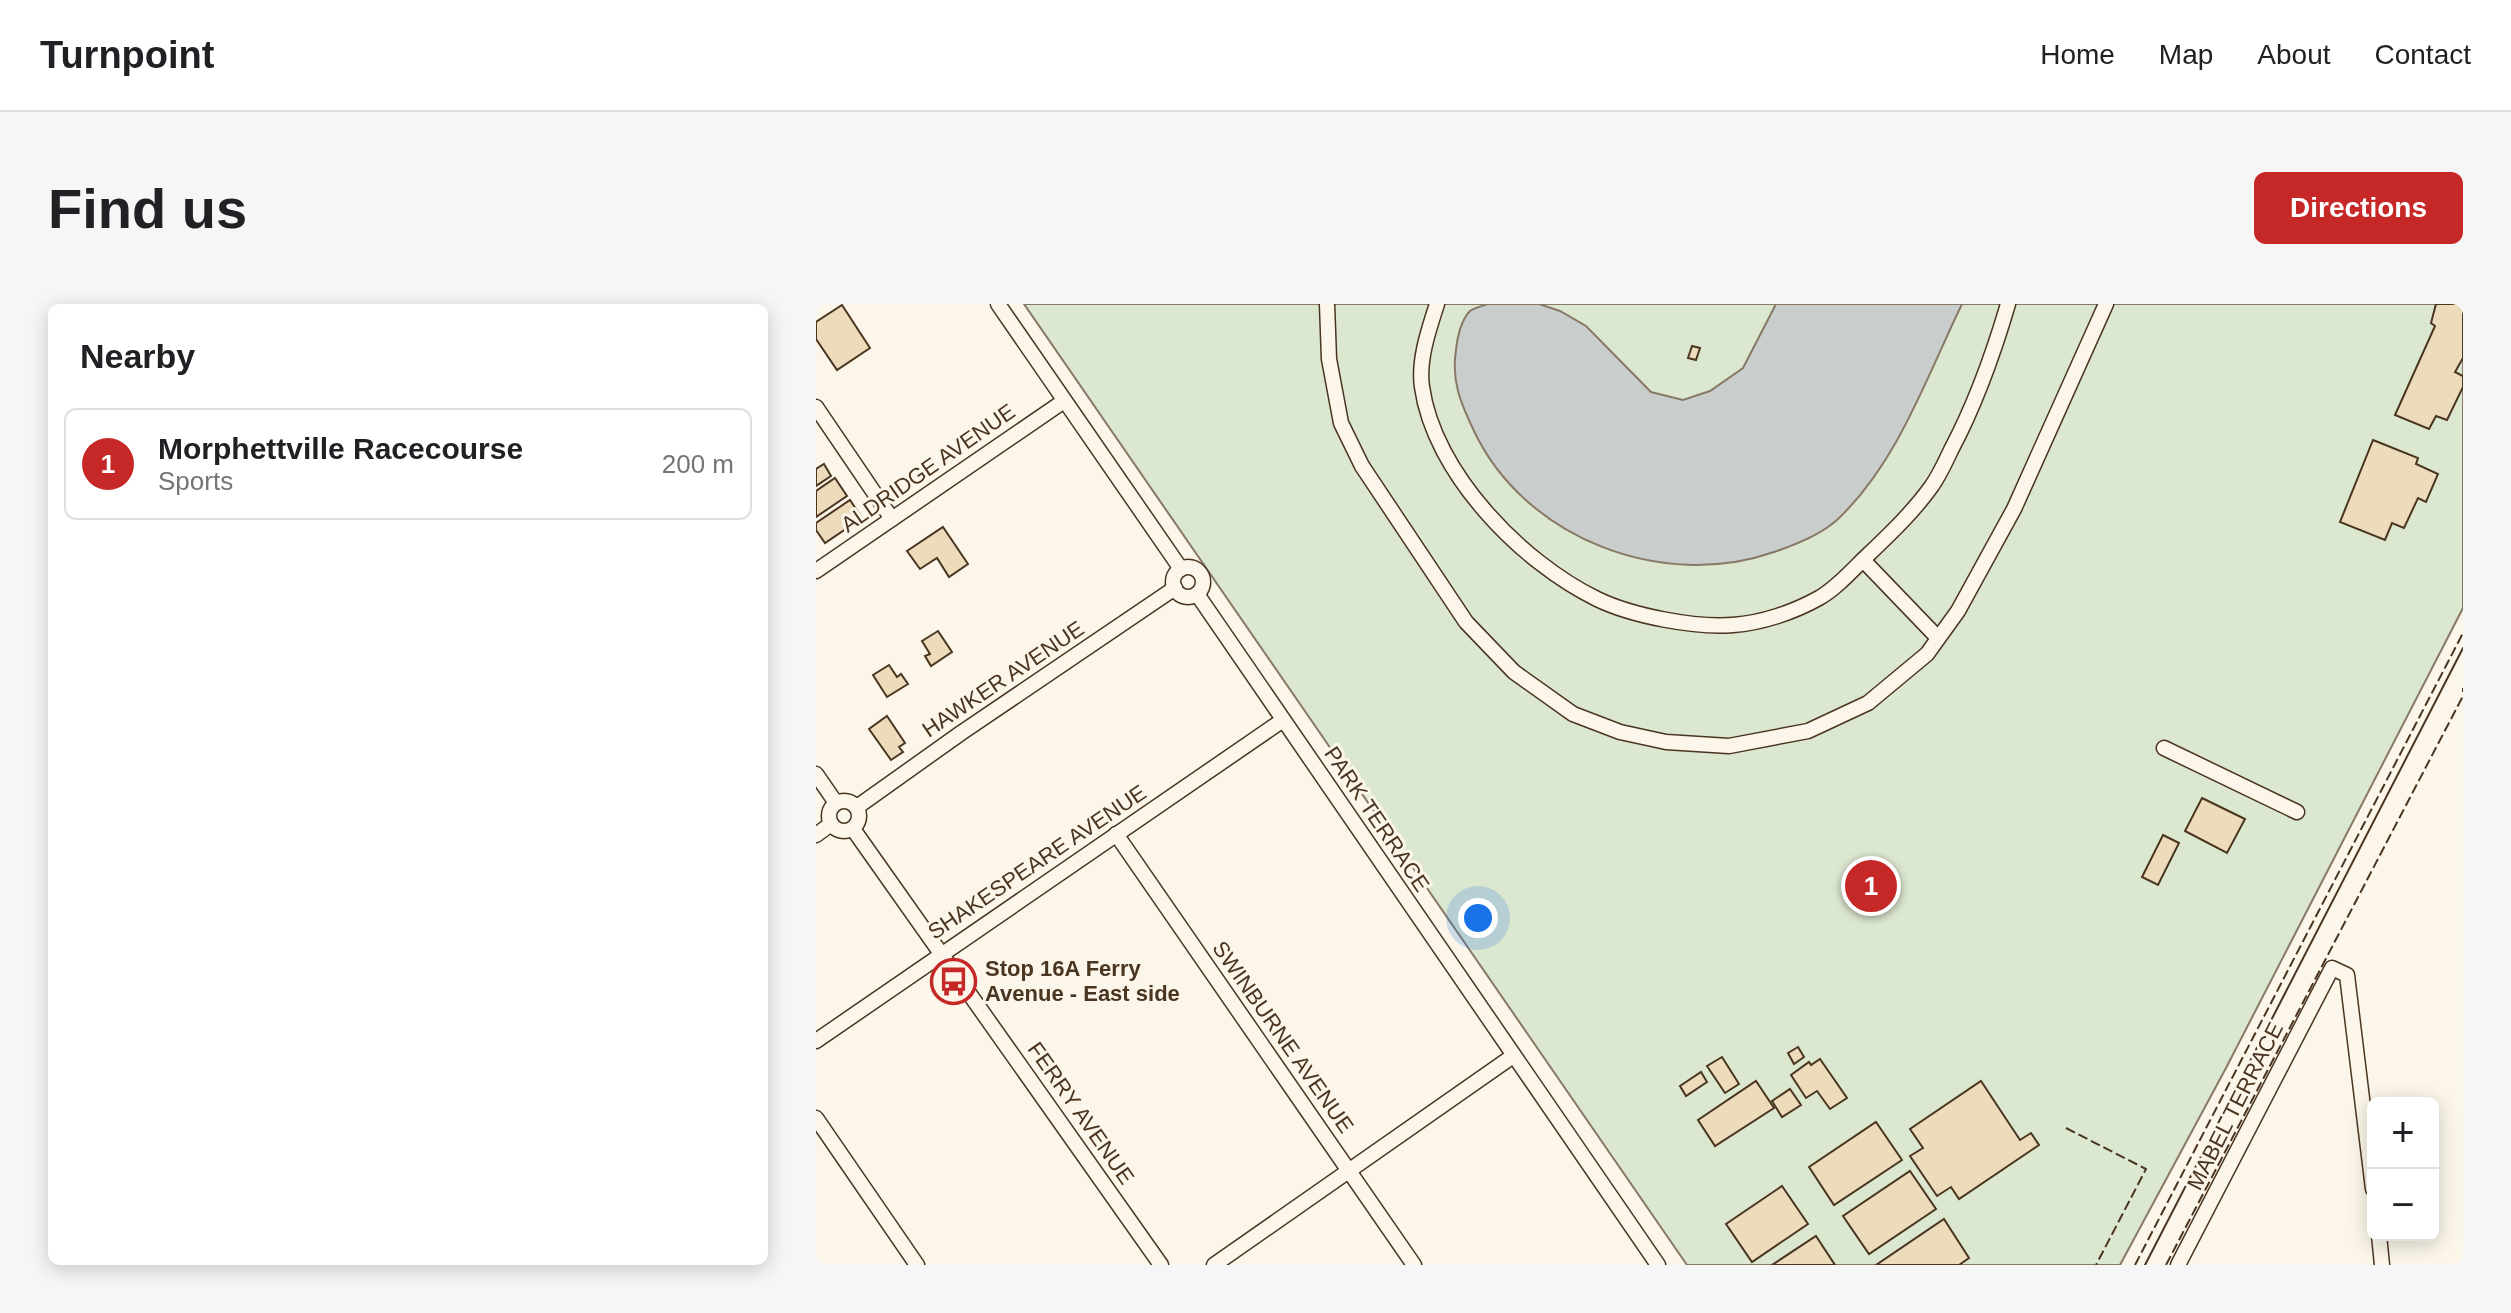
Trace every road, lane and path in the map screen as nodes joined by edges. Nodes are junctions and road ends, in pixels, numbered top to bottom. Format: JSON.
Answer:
{"nodes":[{"id":1,"x":998,"y":304,"type":"edge"},
{"id":2,"x":1327,"y":304,"type":"edge"},
{"id":3,"x":1437,"y":304,"type":"edge"},
{"id":4,"x":2008,"y":304,"type":"edge"},
{"id":5,"x":2106,"y":304,"type":"edge"},
{"id":6,"x":1064,"y":401,"type":"junction"},
{"id":7,"x":816,"y":407,"type":"edge"},
{"id":8,"x":892,"y":519,"type":"junction"},
{"id":9,"x":1863,"y":560,"type":"junction"},
{"id":10,"x":1181,"y":569,"type":"junction"},
{"id":11,"x":816,"y":571,"type":"edge"},
{"id":12,"x":1175,"y":588,"type":"junction"},
{"id":13,"x":1197,"y":594,"type":"junction"},
{"id":14,"x":1938,"y":638,"type":"junction"},
{"id":15,"x":1283,"y":720,"type":"junction"},
{"id":16,"x":2164,"y":748,"type":"dead end"},
{"id":17,"x":816,"y":774,"type":"edge"},
{"id":18,"x":836,"y":803,"type":"junction"},
{"id":19,"x":857,"y":807,"type":"junction"},
{"id":20,"x":2297,"y":812,"type":"dead end"},
{"id":21,"x":831,"y":824,"type":"junction"},
{"id":22,"x":853,"y":829,"type":"junction"},
{"id":23,"x":1116,"y":834,"type":"junction"},
{"id":24,"x":816,"y":835,"type":"edge"},
{"id":25,"x":942,"y":953,"type":"junction"},
{"id":26,"x":816,"y":1041,"type":"edge"},
{"id":27,"x":1513,"y":1056,"type":"junction"},
{"id":28,"x":816,"y":1118,"type":"edge"},
{"id":29,"x":2371,"y":1169,"type":"edge"},
{"id":30,"x":1350,"y":1172,"type":"junction"},
{"id":31,"x":2380,"y":1241,"type":"edge"},
{"id":32,"x":917,"y":1265,"type":"edge"},
{"id":33,"x":1161,"y":1265,"type":"edge"},
{"id":34,"x":1214,"y":1265,"type":"edge"},
{"id":35,"x":1414,"y":1265,"type":"edge"},
{"id":36,"x":1658,"y":1265,"type":"edge"},
{"id":37,"x":2178,"y":1265,"type":"edge"},
{"id":38,"x":2382,"y":1265,"type":"edge"}],
"edges":[{"from":1,"to":6,"type":"street"},
{"from":2,"to":14,"type":"street"},
{"from":3,"to":9,"type":"street"},
{"from":4,"to":9,"type":"street"},
{"from":5,"to":14,"type":"street"},
{"from":6,"to":8,"type":"street","name":"ALDRIDGE AVENUE"},
{"from":6,"to":10,"type":"street"},
{"from":7,"to":8,"type":"street"},
{"from":8,"to":11,"type":"street","name":"ALDRIDGE AVENUE"},
{"from":9,"to":14,"type":"street"},
{"from":10,"to":12,"type":"street"},
{"from":10,"to":13,"type":"street"},
{"from":12,"to":13,"type":"street"},
{"from":12,"to":19,"type":"street","name":"HAWKER AVENUE"},
{"from":13,"to":15,"type":"street","name":"PARK TERRACE"},
{"from":15,"to":23,"type":"street","name":"SHAKESPEARE AVENUE"},
{"from":15,"to":27,"type":"street","name":"PARK TERRACE"},
{"from":16,"to":20,"type":"street"},
{"from":17,"to":18,"type":"street"},
{"from":18,"to":19,"type":"street"},
{"from":18,"to":21,"type":"street"},
{"from":19,"to":22,"type":"street"},
{"from":21,"to":22,"type":"street"},
{"from":21,"to":24,"type":"street"},
{"from":22,"to":25,"type":"street","name":"FERRY AVENUE"},
{"from":23,"to":25,"type":"street","name":"SHAKESPEARE AVENUE"},
{"from":23,"to":30,"type":"street","name":"SWINBURNE AVENUE"},
{"from":25,"to":26,"type":"street","name":"SHAKESPEARE AVENUE"},
{"from":25,"to":33,"type":"street","name":"FERRY AVENUE"},
{"from":27,"to":30,"type":"street"},
{"from":27,"to":36,"type":"street","name":"PARK TERRACE"},
{"from":28,"to":32,"type":"street"},
{"from":29,"to":37,"type":"street","name":"MABEL TERRACE"},
{"from":30,"to":34,"type":"street"},
{"from":30,"to":35,"type":"street","name":"SWINBURNE AVENUE"},
{"from":31,"to":38,"type":"street"}]}
